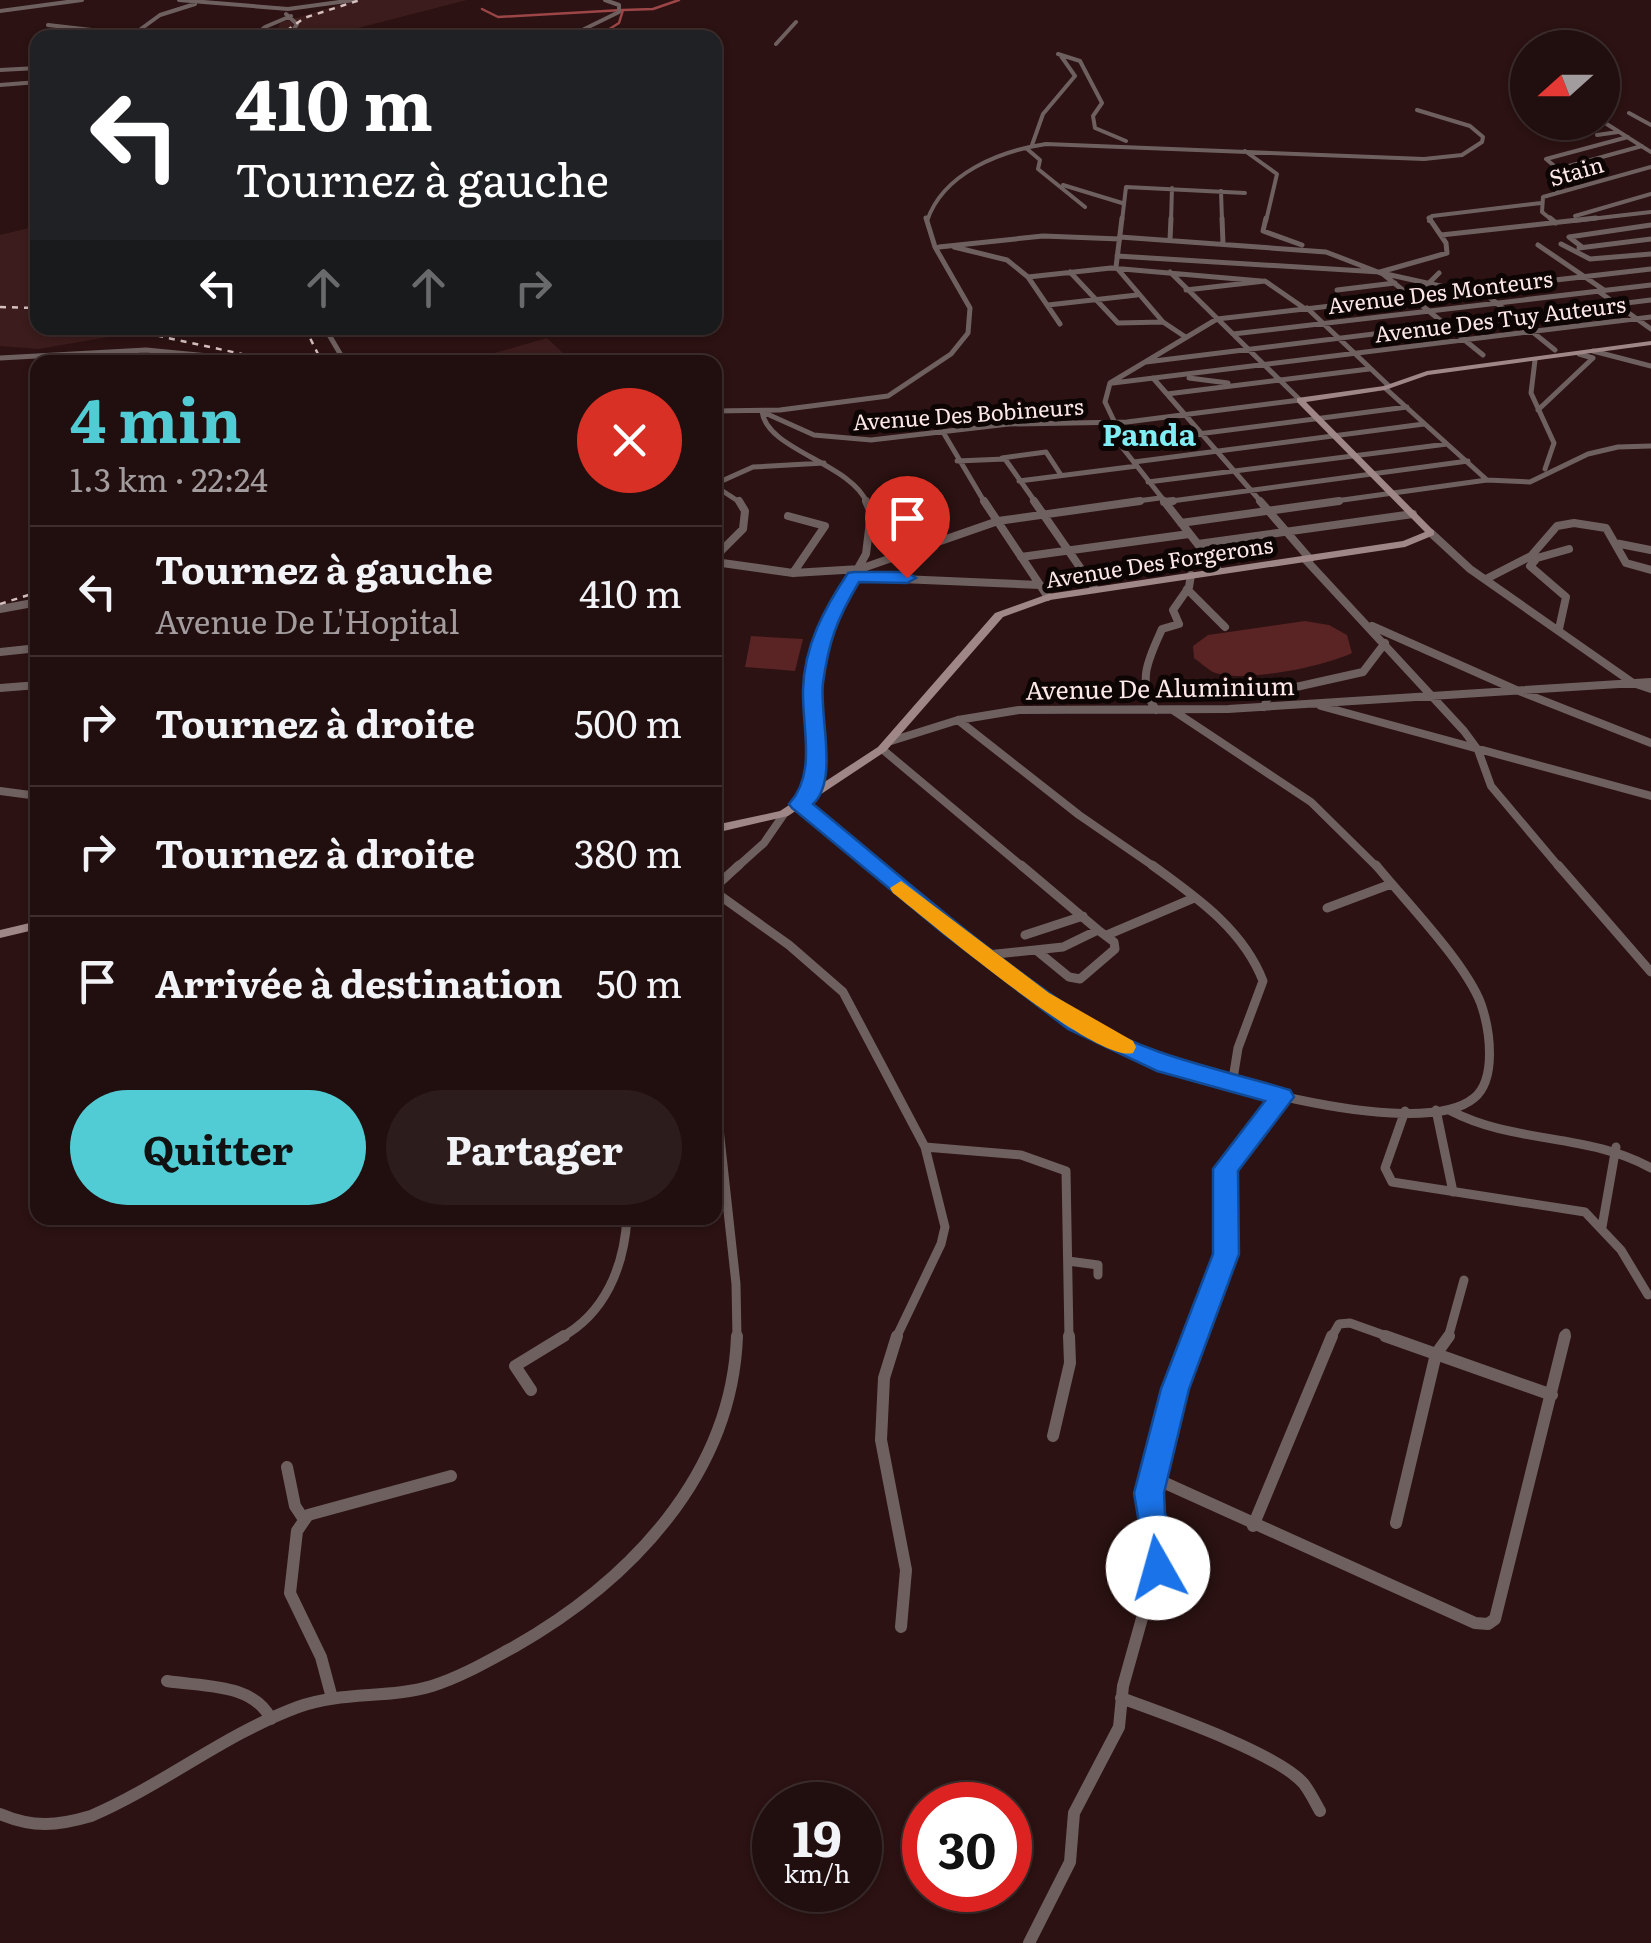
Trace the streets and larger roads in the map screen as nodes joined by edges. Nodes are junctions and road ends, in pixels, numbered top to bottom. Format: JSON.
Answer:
{"nodes":[{"id":1,"x":82,"y":0,"type":"edge"},
{"id":2,"x":179,"y":0,"type":"edge"},
{"id":3,"x":354,"y":0,"type":"edge"},
{"id":4,"x":604,"y":0,"type":"edge"},
{"id":5,"x":66,"y":1,"type":"edge"},
{"id":6,"x":198,"y":3,"type":"junction"},
{"id":7,"x":0,"y":10,"type":"edge"},
{"id":8,"x":279,"y":12,"type":"junction"},
{"id":9,"x":290,"y":16,"type":"junction"},
{"id":10,"x":796,"y":22,"type":"dead end"},
{"id":11,"x":48,"y":24,"type":"dead end"},
{"id":12,"x":78,"y":29,"type":"joint"},
{"id":13,"x":87,"y":30,"type":"edge"},
{"id":14,"x":139,"y":30,"type":"edge"},
{"id":15,"x":261,"y":30,"type":"edge"},
{"id":16,"x":294,"y":30,"type":"edge"},
{"id":17,"x":583,"y":30,"type":"edge"},
{"id":18,"x":776,"y":44,"type":"dead end"},
{"id":19,"x":30,"y":68,"type":"edge"},
{"id":20,"x":0,"y":70,"type":"edge"},
{"id":21,"x":0,"y":82,"type":"edge"},
{"id":22,"x":30,"y":82,"type":"edge"},
{"id":23,"x":1416,"y":110,"type":"dead end"},
{"id":24,"x":1629,"y":113,"type":"dead end"},
{"id":25,"x":1650,"y":123,"type":"edge"},
{"id":26,"x":1620,"y":132,"type":"edge"},
{"id":27,"x":1628,"y":137,"type":"junction"},
{"id":28,"x":1146,"y":145,"type":"junction"},
{"id":29,"x":1029,"y":146,"type":"junction"},
{"id":30,"x":1642,"y":146,"type":"junction"},
{"id":31,"x":1245,"y":151,"type":"junction"},
{"id":32,"x":1651,"y":152,"type":"edge"},
{"id":33,"x":1558,"y":168,"type":"junction"},
{"id":34,"x":1651,"y":168,"type":"edge"},
{"id":35,"x":1056,"y":183,"type":"junction"},
{"id":36,"x":1172,"y":188,"type":"junction"},
{"id":37,"x":1222,"y":191,"type":"junction"},
{"id":38,"x":1245,"y":193,"type":"dead end"},
{"id":39,"x":1557,"y":193,"type":"junction"},
{"id":40,"x":1651,"y":194,"type":"edge"},
{"id":41,"x":1122,"y":202,"type":"junction"},
{"id":42,"x":1540,"y":203,"type":"junction"},
{"id":43,"x":1611,"y":206,"type":"junction"},
{"id":44,"x":1085,"y":207,"type":"dead end"},
{"id":45,"x":1651,"y":212,"type":"edge"},
{"id":46,"x":1624,"y":215,"type":"junction"},
{"id":47,"x":1554,"y":222,"type":"junction"},
{"id":48,"x":1641,"y":226,"type":"junction"},
{"id":49,"x":1651,"y":232,"type":"edge"},
{"id":50,"x":1441,"y":236,"type":"junction"},
{"id":51,"x":1120,"y":238,"type":"junction"},
{"id":52,"x":1170,"y":240,"type":"junction"},
{"id":53,"x":1224,"y":243,"type":"junction"},
{"id":54,"x":1561,"y":244,"type":"dead end"},
{"id":55,"x":1538,"y":245,"type":"dead end"},
{"id":56,"x":937,"y":246,"type":"junction"},
{"id":57,"x":1582,"y":248,"type":"junction"},
{"id":58,"x":1569,"y":249,"type":"junction"},
{"id":59,"x":1319,"y":250,"type":"junction"},
{"id":60,"x":1651,"y":254,"type":"edge"},
{"id":61,"x":1116,"y":256,"type":"junction"},
{"id":62,"x":1119,"y":269,"type":"junction"},
{"id":63,"x":1651,"y":269,"type":"edge"},
{"id":64,"x":1070,"y":272,"type":"junction"},
{"id":65,"x":1169,"y":272,"type":"junction"},
{"id":66,"x":1382,"y":273,"type":"junction"},
{"id":67,"x":1439,"y":273,"type":"dead end"},
{"id":68,"x":1584,"y":276,"type":"junction"},
{"id":69,"x":1028,"y":278,"type":"junction"},
{"id":70,"x":1261,"y":281,"type":"junction"},
{"id":71,"x":1394,"y":283,"type":"junction"},
{"id":72,"x":1428,"y":284,"type":"junction"},
{"id":73,"x":1651,"y":284,"type":"edge"},
{"id":74,"x":1479,"y":289,"type":"junction"},
{"id":75,"x":1186,"y":290,"type":"junction"},
{"id":76,"x":1337,"y":290,"type":"dead end"},
{"id":77,"x":1601,"y":290,"type":"junction"},
{"id":78,"x":1461,"y":291,"type":"junction"},
{"id":79,"x":1137,"y":295,"type":"junction"},
{"id":80,"x":1415,"y":296,"type":"junction"},
{"id":81,"x":1094,"y":300,"type":"junction"},
{"id":82,"x":1651,"y":300,"type":"edge"},
{"id":83,"x":1496,"y":303,"type":"junction"},
{"id":84,"x":1616,"y":304,"type":"junction"},
{"id":85,"x":1048,"y":305,"type":"junction"},
{"id":86,"x":1305,"y":308,"type":"junction"},
{"id":87,"x":1428,"y":311,"type":"junction"},
{"id":88,"x":1513,"y":317,"type":"junction"},
{"id":89,"x":1651,"y":317,"type":"edge"},
{"id":90,"x":1216,"y":319,"type":"junction"},
{"id":91,"x":1637,"y":319,"type":"junction"},
{"id":92,"x":1163,"y":322,"type":"junction"},
{"id":93,"x":1321,"y":323,"type":"junction"},
{"id":94,"x":1060,"y":324,"type":"dead end"},
{"id":95,"x":1445,"y":325,"type":"junction"},
{"id":96,"x":1651,"y":330,"type":"edge"},
{"id":97,"x":1532,"y":332,"type":"junction"},
{"id":98,"x":1233,"y":334,"type":"junction"},
{"id":99,"x":1184,"y":336,"type":"junction"},
{"id":100,"x":1338,"y":338,"type":"junction"},
{"id":101,"x":1463,"y":340,"type":"junction"},
{"id":102,"x":1651,"y":343,"type":"edge"},
{"id":103,"x":1248,"y":350,"type":"junction"},
{"id":104,"x":1555,"y":350,"type":"dead end"},
{"id":105,"x":1593,"y":351,"type":"junction"},
{"id":106,"x":1354,"y":353,"type":"junction"},
{"id":107,"x":1579,"y":354,"type":"junction"},
{"id":108,"x":55,"y":355,"type":"edge"},
{"id":109,"x":198,"y":355,"type":"edge"},
{"id":110,"x":30,"y":356,"type":"edge"},
{"id":111,"x":1483,"y":356,"type":"dead end"},
{"id":112,"x":0,"y":358,"type":"edge"},
{"id":113,"x":1534,"y":360,"type":"junction"},
{"id":114,"x":1143,"y":362,"type":"junction"},
{"id":115,"x":1265,"y":366,"type":"junction"},
{"id":116,"x":1651,"y":366,"type":"edge"},
{"id":117,"x":1369,"y":369,"type":"junction"},
{"id":118,"x":1171,"y":376,"type":"junction"},
{"id":119,"x":1153,"y":378,"type":"junction"},
{"id":120,"x":1280,"y":381,"type":"junction"},
{"id":121,"x":1110,"y":383,"type":"junction"},
{"id":122,"x":1246,"y":385,"type":"junction"},
{"id":123,"x":1387,"y":387,"type":"junction"},
{"id":124,"x":1167,"y":394,"type":"junction"},
{"id":125,"x":1300,"y":400,"type":"junction"},
{"id":126,"x":1406,"y":407,"type":"junction"},
{"id":127,"x":1538,"y":410,"type":"junction"},
{"id":128,"x":722,"y":411,"type":"edge"},
{"id":129,"x":762,"y":411,"type":"junction"},
{"id":130,"x":1184,"y":414,"type":"junction"},
{"id":131,"x":1315,"y":418,"type":"junction"},
{"id":132,"x":1102,"y":423,"type":"junction"},
{"id":133,"x":1115,"y":423,"type":"junction"},
{"id":134,"x":1424,"y":424,"type":"junction"},
{"id":135,"x":943,"y":432,"type":"junction"},
{"id":136,"x":1200,"y":434,"type":"junction"},
{"id":137,"x":1333,"y":436,"type":"junction"},
{"id":138,"x":1120,"y":444,"type":"junction"},
{"id":139,"x":1448,"y":444,"type":"junction"},
{"id":140,"x":1651,"y":446,"type":"edge"},
{"id":141,"x":1216,"y":451,"type":"junction"},
{"id":142,"x":1352,"y":455,"type":"junction"},
{"id":143,"x":1002,"y":458,"type":"junction"},
{"id":144,"x":957,"y":461,"type":"junction"},
{"id":145,"x":1468,"y":461,"type":"junction"},
{"id":146,"x":826,"y":463,"type":"junction"},
{"id":147,"x":1136,"y":464,"type":"junction"},
{"id":148,"x":1544,"y":469,"type":"junction"},
{"id":149,"x":1232,"y":471,"type":"junction"},
{"id":150,"x":1062,"y":475,"type":"junction"},
{"id":151,"x":1373,"y":475,"type":"junction"},
{"id":152,"x":1486,"y":480,"type":"junction"},
{"id":153,"x":1019,"y":481,"type":"junction"},
{"id":154,"x":722,"y":482,"type":"edge"},
{"id":155,"x":1148,"y":482,"type":"junction"},
{"id":156,"x":722,"y":490,"type":"edge"},
{"id":157,"x":1252,"y":492,"type":"junction"},
{"id":158,"x":1392,"y":494,"type":"junction"},
{"id":159,"x":1162,"y":500,"type":"junction"},
{"id":160,"x":1270,"y":512,"type":"junction"},
{"id":161,"x":1412,"y":514,"type":"junction"},
{"id":162,"x":788,"y":516,"type":"dead end"},
{"id":163,"x":1042,"y":516,"type":"junction"},
{"id":164,"x":998,"y":521,"type":"junction"},
{"id":165,"x":1180,"y":523,"type":"junction"},
{"id":166,"x":1287,"y":532,"type":"junction"},
{"id":167,"x":1431,"y":532,"type":"junction"},
{"id":168,"x":1189,"y":534,"type":"junction"},
{"id":169,"x":1615,"y":543,"type":"junction"},
{"id":170,"x":1198,"y":544,"type":"junction"},
{"id":171,"x":1568,"y":549,"type":"dead end"},
{"id":172,"x":1651,"y":550,"type":"edge"},
{"id":173,"x":1067,"y":551,"type":"junction"},
{"id":174,"x":722,"y":554,"type":"edge"},
{"id":175,"x":1021,"y":557,"type":"junction"},
{"id":176,"x":1308,"y":559,"type":"junction"},
{"id":177,"x":722,"y":561,"type":"edge"},
{"id":178,"x":1218,"y":570,"type":"junction"},
{"id":179,"x":1651,"y":570,"type":"edge"},
{"id":180,"x":794,"y":573,"type":"junction"},
{"id":181,"x":857,"y":573,"type":"junction"},
{"id":182,"x":1191,"y":575,"type":"junction"},
{"id":183,"x":1486,"y":579,"type":"junction"},
{"id":184,"x":1040,"y":585,"type":"junction"},
{"id":185,"x":1188,"y":589,"type":"junction"},
{"id":186,"x":1095,"y":590,"type":"junction"},
{"id":187,"x":1048,"y":596,"type":"junction"},
{"id":188,"x":30,"y":603,"type":"edge"},
{"id":189,"x":3,"y":608,"type":"edge"},
{"id":190,"x":0,"y":618,"type":"edge"},
{"id":191,"x":1370,"y":625,"type":"junction"},
{"id":192,"x":1226,"y":628,"type":"dead end"},
{"id":193,"x":1559,"y":629,"type":"junction"},
{"id":194,"x":1385,"y":643,"type":"junction"},
{"id":195,"x":30,"y":649,"type":"edge"},
{"id":196,"x":0,"y":652,"type":"edge"},
{"id":197,"x":1633,"y":682,"type":"junction"},
{"id":198,"x":1651,"y":685,"type":"edge"},
{"id":199,"x":30,"y":686,"type":"edge"},
{"id":200,"x":0,"y":688,"type":"edge"},
{"id":201,"x":1514,"y":689,"type":"junction"},
{"id":202,"x":1434,"y":697,"type":"junction"},
{"id":203,"x":1314,"y":704,"type":"junction"},
{"id":204,"x":1264,"y":707,"type":"junction"},
{"id":205,"x":1156,"y":710,"type":"junction"},
{"id":206,"x":1174,"y":710,"type":"junction"},
{"id":207,"x":958,"y":720,"type":"junction"},
{"id":208,"x":1651,"y":743,"type":"edge"},
{"id":209,"x":887,"y":745,"type":"junction"},
{"id":210,"x":1478,"y":750,"type":"junction"},
{"id":211,"x":0,"y":791,"type":"edge"},
{"id":212,"x":30,"y":795,"type":"edge"},
{"id":213,"x":1651,"y":796,"type":"edge"},
{"id":214,"x":805,"y":800,"type":"junction"},
{"id":215,"x":784,"y":814,"type":"junction"},
{"id":216,"x":722,"y":827,"type":"edge"},
{"id":217,"x":722,"y":882,"type":"edge"},
{"id":218,"x":1391,"y":884,"type":"junction"},
{"id":219,"x":722,"y":894,"type":"edge"},
{"id":220,"x":1194,"y":898,"type":"junction"},
{"id":221,"x":1326,"y":908,"type":"dead end"},
{"id":222,"x":1083,"y":916,"type":"junction"},
{"id":223,"x":30,"y":924,"type":"edge"},
{"id":224,"x":0,"y":931,"type":"edge"},
{"id":225,"x":1103,"y":933,"type":"junction"},
{"id":226,"x":1024,"y":935,"type":"dead end"},
{"id":227,"x":1036,"y":950,"type":"junction"},
{"id":228,"x":987,"y":955,"type":"junction"},
{"id":229,"x":1651,"y":972,"type":"edge"},
{"id":230,"x":1232,"y":1086,"type":"junction"},
{"id":231,"x":1282,"y":1097,"type":"junction"},
{"id":232,"x":1436,"y":1110,"type":"junction"},
{"id":233,"x":1405,"y":1111,"type":"junction"},
{"id":234,"x":1451,"y":1111,"type":"junction"},
{"id":235,"x":925,"y":1147,"type":"junction"},
{"id":236,"x":1616,"y":1147,"type":"junction"},
{"id":237,"x":722,"y":1159,"type":"edge"},
{"id":238,"x":1651,"y":1168,"type":"edge"},
{"id":239,"x":1453,"y":1192,"type":"junction"},
{"id":240,"x":626,"y":1225,"type":"edge"},
{"id":241,"x":1602,"y":1227,"type":"junction"},
{"id":242,"x":1068,"y":1261,"type":"junction"},
{"id":243,"x":1098,"y":1275,"type":"dead end"},
{"id":244,"x":1464,"y":1280,"type":"dead end"},
{"id":245,"x":1648,"y":1295,"type":"dead end"},
{"id":246,"x":1566,"y":1333,"type":"dead end"},
{"id":247,"x":1436,"y":1354,"type":"junction"},
{"id":248,"x":531,"y":1390,"type":"dead end"},
{"id":249,"x":1552,"y":1395,"type":"junction"},
{"id":250,"x":1053,"y":1436,"type":"dead end"},
{"id":251,"x":287,"y":1467,"type":"dead end"},
{"id":252,"x":452,"y":1476,"type":"dead end"},
{"id":253,"x":1154,"y":1478,"type":"junction"},
{"id":254,"x":302,"y":1518,"type":"junction"},
{"id":255,"x":1396,"y":1522,"type":"dead end"},
{"id":256,"x":1253,"y":1526,"type":"junction"},
{"id":257,"x":901,"y":1627,"type":"dead end"},
{"id":258,"x":167,"y":1680,"type":"dead end"},
{"id":259,"x":332,"y":1698,"type":"junction"},
{"id":260,"x":1122,"y":1698,"type":"junction"},
{"id":261,"x":271,"y":1719,"type":"junction"},
{"id":262,"x":1320,"y":1811,"type":"dead end"},
{"id":263,"x":0,"y":1814,"type":"edge"},
{"id":264,"x":1028,"y":1943,"type":"edge"}],
"edges":[{"from":1,"to":5,"type":"street"},
{"from":2,"to":6,"type":"street"},
{"from":3,"to":8,"type":"street"},
{"from":4,"to":17,"type":"street"},
{"from":5,"to":7,"type":"street"},
{"from":6,"to":8,"type":"street"},
{"from":6,"to":14,"type":"street"},
{"from":8,"to":9,"type":"street"},
{"from":9,"to":15,"type":"street"},
{"from":9,"to":16,"type":"street"},
{"from":10,"to":18,"type":"street"},
{"from":11,"to":12,"type":"street"},
{"from":12,"to":13,"type":"street"},
{"from":19,"to":20,"type":"street"},
{"from":21,"to":22,"type":"street"},
{"from":23,"to":31,"type":"street"},
{"from":24,"to":25,"type":"street"},
{"from":26,"to":27,"type":"street"},
{"from":27,"to":30,"type":"street"},
{"from":27,"to":33,"type":"street"},
{"from":28,"to":29,"type":"street"},
{"from":28,"to":29,"type":"street"},
{"from":28,"to":31,"type":"street"},
{"from":29,"to":35,"type":"street"},
{"from":29,"to":56,"type":"street"},
{"from":30,"to":32,"type":"street"},
{"from":30,"to":33,"type":"street"},
{"from":31,"to":59,"type":"street"},
{"from":33,"to":39,"type":"street"},
{"from":34,"to":39,"type":"street","name":"Stain"},
{"from":35,"to":41,"type":"street"},
{"from":35,"to":44,"type":"street"},
{"from":36,"to":37,"type":"street"},
{"from":36,"to":41,"type":"street"},
{"from":36,"to":52,"type":"street"},
{"from":37,"to":38,"type":"street"},
{"from":37,"to":53,"type":"street"},
{"from":39,"to":42,"type":"street","name":"Stain"},
{"from":40,"to":43,"type":"street"},
{"from":41,"to":51,"type":"street"},
{"from":42,"to":47,"type":"street","name":"Stain"},
{"from":42,"to":50,"type":"street"},
{"from":43,"to":46,"type":"street"},
{"from":43,"to":47,"type":"street"},
{"from":45,"to":46,"type":"street"},
{"from":46,"to":47,"type":"street"},
{"from":46,"to":48,"type":"street"},
{"from":47,"to":50,"type":"street"},
{"from":48,"to":49,"type":"street"},
{"from":48,"to":57,"type":"street"},
{"from":49,"to":57,"type":"street"},
{"from":50,"to":66,"type":"street"},
{"from":51,"to":52,"type":"street"},
{"from":51,"to":56,"type":"street"},
{"from":51,"to":61,"type":"street"},
{"from":52,"to":53,"type":"street"},
{"from":53,"to":59,"type":"street"},
{"from":54,"to":58,"type":"street"},
{"from":55,"to":68,"type":"street"},
{"from":56,"to":69,"type":"street"},
{"from":56,"to":129,"type":"street"},
{"from":57,"to":58,"type":"street"},
{"from":58,"to":60,"type":"street"},
{"from":59,"to":66,"type":"street"},
{"from":61,"to":62,"type":"street"},
{"from":61,"to":66,"type":"street"},
{"from":62,"to":64,"type":"street"},
{"from":62,"to":65,"type":"street"},
{"from":62,"to":79,"type":"street"},
{"from":63,"to":68,"type":"street"},
{"from":64,"to":69,"type":"street"},
{"from":64,"to":81,"type":"street"},
{"from":65,"to":70,"type":"street"},
{"from":65,"to":75,"type":"street"},
{"from":66,"to":71,"type":"street"},
{"from":66,"to":72,"type":"street"},
{"from":67,"to":72,"type":"street"},
{"from":68,"to":74,"type":"street"},
{"from":68,"to":77,"type":"street"},
{"from":69,"to":85,"type":"street"},
{"from":70,"to":75,"type":"street"},
{"from":70,"to":86,"type":"street"},
{"from":71,"to":76,"type":"street"},
{"from":71,"to":80,"type":"street"},
{"from":72,"to":78,"type":"street"},
{"from":72,"to":80,"type":"street"},
{"from":73,"to":77,"type":"street","name":"Avenue Des Monteurs"},
{"from":74,"to":78,"type":"street"},
{"from":74,"to":83,"type":"street"},
{"from":75,"to":90,"type":"street"},
{"from":77,"to":83,"type":"street","name":"Avenue Des Monteurs"},
{"from":77,"to":84,"type":"street"},
{"from":78,"to":80,"type":"street"},
{"from":79,"to":81,"type":"street"},
{"from":79,"to":92,"type":"street"},
{"from":80,"to":86,"type":"street"},
{"from":80,"to":87,"type":"street"},
{"from":81,"to":85,"type":"street"},
{"from":81,"to":92,"type":"street"},
{"from":82,"to":84,"type":"street"},
{"from":83,"to":87,"type":"street","name":"Avenue Des Monteurs"},
{"from":83,"to":88,"type":"street"},
{"from":84,"to":88,"type":"street"},
{"from":84,"to":91,"type":"street"},
{"from":85,"to":94,"type":"street"},
{"from":86,"to":90,"type":"street"},
{"from":86,"to":93,"type":"street"},
{"from":87,"to":93,"type":"street","name":"Avenue Des Monteurs"},
{"from":87,"to":95,"type":"street"},
{"from":88,"to":95,"type":"street"},
{"from":88,"to":97,"type":"street"},
{"from":89,"to":91,"type":"street","name":"Avenue Des Tuy Auteurs"},
{"from":90,"to":98,"type":"street"},
{"from":90,"to":99,"type":"street"},
{"from":91,"to":96,"type":"street"},
{"from":91,"to":97,"type":"street","name":"Avenue Des Tuy Auteurs"},
{"from":92,"to":99,"type":"street"},
{"from":93,"to":98,"type":"street","name":"Avenue Des Monteurs"},
{"from":93,"to":100,"type":"street"},
{"from":95,"to":100,"type":"street"},
{"from":95,"to":101,"type":"street"},
{"from":97,"to":101,"type":"street","name":"Avenue Des Tuy Auteurs"},
{"from":97,"to":104,"type":"street"},
{"from":98,"to":103,"type":"street"},
{"from":99,"to":114,"type":"street"},
{"from":100,"to":103,"type":"street"},
{"from":100,"to":106,"type":"street"},
{"from":101,"to":106,"type":"street","name":"Avenue Des Tuy Auteurs"},
{"from":101,"to":111,"type":"street"},
{"from":102,"to":105,"type":"street"},
{"from":103,"to":114,"type":"street"},
{"from":103,"to":115,"type":"street"},
{"from":105,"to":107,"type":"street"},
{"from":105,"to":116,"type":"street"},
{"from":106,"to":115,"type":"street","name":"Avenue Des Tuy Auteurs"},
{"from":106,"to":117,"type":"street"},
{"from":107,"to":113,"type":"street"},
{"from":107,"to":127,"type":"street"},
{"from":108,"to":109,"type":"street"},
{"from":110,"to":112,"type":"street"},
{"from":113,"to":123,"type":"street"},
{"from":113,"to":127,"type":"street"},
{"from":114,"to":121,"type":"street"},
{"from":115,"to":118,"type":"street","name":"Avenue Des Tuy Auteurs"},
{"from":115,"to":120,"type":"street"},
{"from":117,"to":120,"type":"street"},
{"from":117,"to":123,"type":"street"},
{"from":118,"to":119,"type":"street"},
{"from":118,"to":122,"type":"street"},
{"from":119,"to":121,"type":"street"},
{"from":119,"to":124,"type":"street"},
{"from":120,"to":122,"type":"street"},
{"from":120,"to":125,"type":"street"},
{"from":121,"to":133,"type":"street"},
{"from":122,"to":124,"type":"street"},
{"from":123,"to":125,"type":"street"},
{"from":123,"to":126,"type":"street"},
{"from":124,"to":130,"type":"street"},
{"from":125,"to":130,"type":"street","name":"Avenue Des Bobineurs"},
{"from":125,"to":131,"type":"street"},
{"from":126,"to":131,"type":"street"},
{"from":126,"to":134,"type":"street"},
{"from":127,"to":148,"type":"street"},
{"from":128,"to":129,"type":"street"},
{"from":129,"to":135,"type":"street","name":"Avenue Des Bobineurs"},
{"from":129,"to":146,"type":"street"},
{"from":130,"to":133,"type":"street","name":"Avenue Des Bobineurs"},
{"from":130,"to":136,"type":"street"},
{"from":131,"to":136,"type":"street"},
{"from":131,"to":137,"type":"street"},
{"from":132,"to":133,"type":"street","name":"Avenue Des Bobineurs"},
{"from":132,"to":135,"type":"street","name":"Avenue Des Bobineurs"},
{"from":132,"to":138,"type":"street"},
{"from":134,"to":137,"type":"street"},
{"from":134,"to":139,"type":"street"},
{"from":135,"to":144,"type":"street"},
{"from":136,"to":138,"type":"street"},
{"from":136,"to":141,"type":"street"},
{"from":137,"to":141,"type":"street"},
{"from":137,"to":142,"type":"street"},
{"from":138,"to":147,"type":"street"},
{"from":139,"to":142,"type":"street"},
{"from":139,"to":145,"type":"street"},
{"from":140,"to":148,"type":"street"},
{"from":141,"to":147,"type":"street"},
{"from":141,"to":149,"type":"street"},
{"from":142,"to":149,"type":"street"},
{"from":142,"to":151,"type":"street"},
{"from":143,"to":144,"type":"street"},
{"from":143,"to":150,"type":"street"},
{"from":143,"to":153,"type":"street"},
{"from":144,"to":164,"type":"street"},
{"from":145,"to":151,"type":"street"},
{"from":145,"to":152,"type":"street"},
{"from":146,"to":154,"type":"street"},
{"from":146,"to":181,"type":"street"},
{"from":147,"to":150,"type":"street"},
{"from":147,"to":155,"type":"street"},
{"from":148,"to":152,"type":"street"},
{"from":149,"to":155,"type":"street"},
{"from":149,"to":157,"type":"street"},
{"from":150,"to":153,"type":"street"},
{"from":151,"to":157,"type":"street"},
{"from":151,"to":158,"type":"street"},
{"from":152,"to":158,"type":"street"},
{"from":153,"to":163,"type":"street"},
{"from":155,"to":159,"type":"street"},
{"from":156,"to":174,"type":"street"},
{"from":157,"to":159,"type":"street"},
{"from":157,"to":160,"type":"street"},
{"from":158,"to":160,"type":"street"},
{"from":158,"to":161,"type":"street"},
{"from":159,"to":163,"type":"street"},
{"from":159,"to":165,"type":"street"},
{"from":160,"to":165,"type":"street"},
{"from":160,"to":166,"type":"street"},
{"from":161,"to":166,"type":"street"},
{"from":161,"to":167,"type":"street"},
{"from":162,"to":180,"type":"street"},
{"from":163,"to":164,"type":"street"},
{"from":163,"to":173,"type":"street"},
{"from":164,"to":175,"type":"street"},
{"from":164,"to":181,"type":"street"},
{"from":165,"to":168,"type":"street"},
{"from":166,"to":170,"type":"street"},
{"from":166,"to":176,"type":"street"},
{"from":167,"to":176,"type":"street","name":"Avenue Des Forgerons"},
{"from":167,"to":183,"type":"street"},
{"from":168,"to":170,"type":"street"},
{"from":168,"to":173,"type":"street"},
{"from":169,"to":172,"type":"street"},
{"from":169,"to":179,"type":"street"},
{"from":169,"to":183,"type":"street"},
{"from":170,"to":178,"type":"street"},
{"from":171,"to":193,"type":"street"},
{"from":173,"to":175,"type":"street"},
{"from":173,"to":186,"type":"street"},
{"from":175,"to":184,"type":"street"},
{"from":176,"to":178,"type":"street","name":"Avenue Des Forgerons"},
{"from":176,"to":191,"type":"street"},
{"from":177,"to":180,"type":"street"},
{"from":178,"to":182,"type":"street","name":"Avenue Des Forgerons"},
{"from":180,"to":181,"type":"street"},
{"from":181,"to":184,"type":"street"},
{"from":181,"to":214,"type":"street"},
{"from":182,"to":185,"type":"street"},
{"from":182,"to":186,"type":"street","name":"Avenue Des Forgerons"},
{"from":183,"to":193,"type":"street"},
{"from":184,"to":187,"type":"street"},
{"from":185,"to":192,"type":"street"},
{"from":185,"to":205,"type":"street"},
{"from":186,"to":187,"type":"street","name":"Avenue Des Forgerons"},
{"from":187,"to":209,"type":"street","name":"Avenue Des Forgerons"},
{"from":188,"to":189,"type":"street"},
{"from":189,"to":190,"type":"street"},
{"from":191,"to":194,"type":"street"},
{"from":191,"to":201,"type":"street"},
{"from":193,"to":197,"type":"street"},
{"from":194,"to":202,"type":"street"},
{"from":194,"to":204,"type":"street"},
{"from":195,"to":196,"type":"street"},
{"from":197,"to":198,"type":"street","name":"Avenue De Aluminium"},
{"from":197,"to":201,"type":"street","name":"Avenue De Aluminium"},
{"from":199,"to":200,"type":"street"},
{"from":201,"to":202,"type":"street","name":"Avenue De Aluminium"},
{"from":201,"to":208,"type":"street"},
{"from":202,"to":203,"type":"street","name":"Avenue De Aluminium"},
{"from":202,"to":210,"type":"street"},
{"from":203,"to":204,"type":"street","name":"Avenue De Aluminium"},
{"from":203,"to":210,"type":"street"},
{"from":204,"to":206,"type":"street","name":"Avenue De Aluminium"},
{"from":205,"to":206,"type":"street","name":"Avenue De Aluminium"},
{"from":205,"to":207,"type":"street","name":"Avenue De Aluminium"},
{"from":206,"to":218,"type":"street"},
{"from":207,"to":209,"type":"street","name":"Avenue De Aluminium"},
{"from":207,"to":220,"type":"street"},
{"from":209,"to":214,"type":"street","name":"Avenue Des Forgerons"},
{"from":209,"to":222,"type":"street"},
{"from":210,"to":213,"type":"street"},
{"from":210,"to":229,"type":"street"},
{"from":211,"to":212,"type":"street"},
{"from":214,"to":215,"type":"street","name":"Avenue Des Forgerons"},
{"from":214,"to":228,"type":"street"},
{"from":215,"to":216,"type":"street"},
{"from":215,"to":217,"type":"street"},
{"from":218,"to":221,"type":"street"},
{"from":218,"to":234,"type":"street"},
{"from":219,"to":235,"type":"street"},
{"from":220,"to":225,"type":"street"},
{"from":220,"to":230,"type":"street"},
{"from":222,"to":225,"type":"street"},
{"from":222,"to":226,"type":"street"},
{"from":223,"to":224,"type":"street"},
{"from":225,"to":227,"type":"street"},
{"from":225,"to":227,"type":"street"},
{"from":227,"to":228,"type":"street"},
{"from":228,"to":230,"type":"street"},
{"from":230,"to":231,"type":"street"},
{"from":231,"to":233,"type":"street"},
{"from":231,"to":253,"type":"street"},
{"from":232,"to":233,"type":"street"},
{"from":232,"to":234,"type":"street"},
{"from":232,"to":239,"type":"street"},
{"from":233,"to":239,"type":"street"},
{"from":234,"to":236,"type":"street"},
{"from":235,"to":242,"type":"street"},
{"from":235,"to":257,"type":"street"},
{"from":236,"to":238,"type":"street"},
{"from":236,"to":241,"type":"street"},
{"from":237,"to":259,"type":"street"},
{"from":239,"to":241,"type":"street"},
{"from":240,"to":248,"type":"street"},
{"from":241,"to":245,"type":"street"},
{"from":242,"to":243,"type":"street"},
{"from":242,"to":250,"type":"street"},
{"from":244,"to":247,"type":"street"},
{"from":246,"to":249,"type":"street"},
{"from":247,"to":249,"type":"street"},
{"from":247,"to":255,"type":"street"},
{"from":247,"to":256,"type":"street"},
{"from":249,"to":256,"type":"street"},
{"from":251,"to":254,"type":"street"},
{"from":252,"to":254,"type":"street"},
{"from":253,"to":256,"type":"street"},
{"from":253,"to":260,"type":"street"},
{"from":254,"to":259,"type":"street"},
{"from":258,"to":261,"type":"street"},
{"from":259,"to":261,"type":"street"},
{"from":260,"to":262,"type":"street"},
{"from":260,"to":264,"type":"street"},
{"from":261,"to":263,"type":"street"}]}
